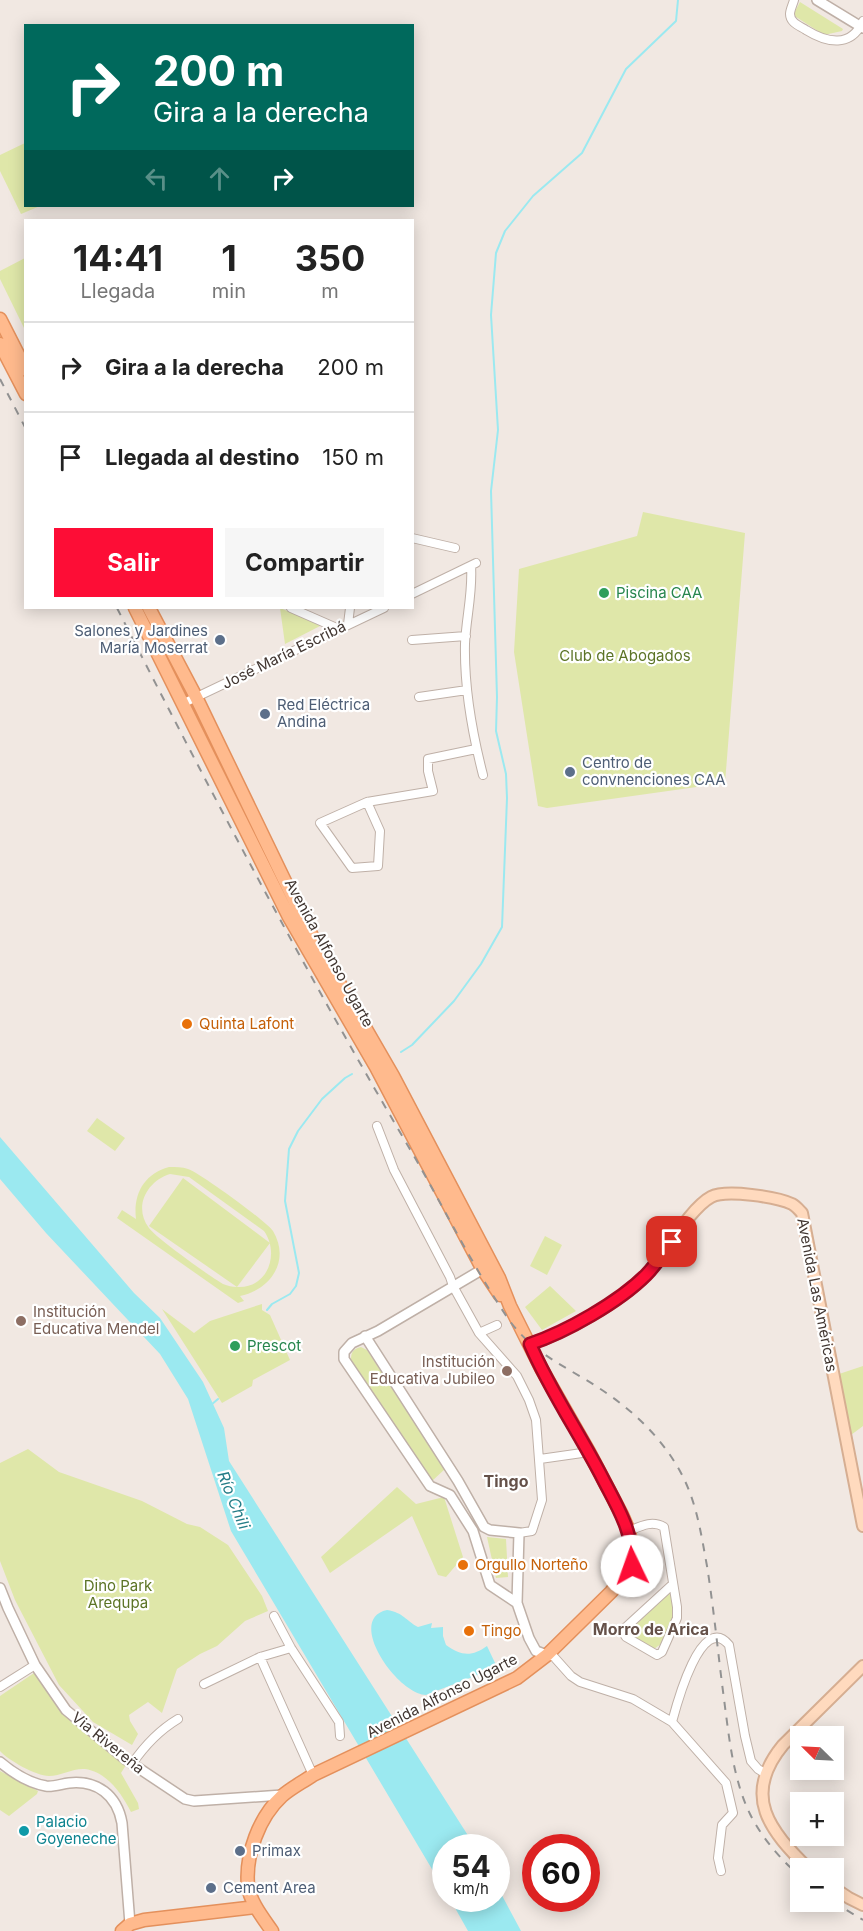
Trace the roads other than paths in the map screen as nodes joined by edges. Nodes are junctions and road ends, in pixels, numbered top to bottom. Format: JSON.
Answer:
{"nodes":[{"id":1,"x":794,"y":0,"type":"edge"},
{"id":2,"x":817,"y":0,"type":"edge"},
{"id":3,"x":862,"y":25,"type":"edge"},
{"id":4,"x":0,"y":319,"type":"edge"},
{"id":5,"x":0,"y":344,"type":"edge"},
{"id":6,"x":24,"y":366,"type":"edge"},
{"id":7,"x":24,"y":390,"type":"edge"},
{"id":8,"x":414,"y":538,"type":"edge"},
{"id":9,"x":455,"y":548,"type":"dead end"},
{"id":10,"x":414,"y":593,"type":"edge"},
{"id":11,"x":136,"y":609,"type":"edge"},
{"id":12,"x":149,"y":609,"type":"edge"},
{"id":13,"x":293,"y":609,"type":"edge"},
{"id":14,"x":350,"y":609,"type":"edge"},
{"id":15,"x":382,"y":609,"type":"edge"},
{"id":16,"x":348,"y":624,"type":"junction"},
{"id":17,"x":339,"y":629,"type":"junction"},
{"id":18,"x":466,"y":636,"type":"junction"},
{"id":19,"x":412,"y":640,"type":"dead end"},
{"id":20,"x":467,"y":690,"type":"junction"},
{"id":21,"x":418,"y":697,"type":"dead end"},
{"id":22,"x":190,"y":700,"type":"junction"},
{"id":23,"x":476,"y":749,"type":"junction"},
{"id":24,"x":483,"y":775,"type":"dead end"},
{"id":25,"x":367,"y":802,"type":"junction"},
{"id":26,"x":377,"y":1126,"type":"dead end"},
{"id":27,"x":487,"y":1267,"type":"junction"},
{"id":28,"x":453,"y":1286,"type":"junction"},
{"id":29,"x":497,"y":1324,"type":"dead end"},
{"id":30,"x":479,"y":1333,"type":"junction"},
{"id":31,"x":364,"y":1336,"type":"junction"},
{"id":32,"x":530,"y":1344,"type":"junction"},
{"id":33,"x":589,"y":1452,"type":"junction"},
{"id":34,"x":540,"y":1459,"type":"junction"},
{"id":35,"x":458,"y":1481,"type":"junction"},
{"id":36,"x":445,"y":1493,"type":"junction"},
{"id":37,"x":863,"y":1526,"type":"edge"},
{"id":38,"x":484,"y":1527,"type":"junction"},
{"id":39,"x":473,"y":1531,"type":"junction"},
{"id":40,"x":629,"y":1531,"type":"junction"},
{"id":41,"x":519,"y":1533,"type":"junction"},
{"id":42,"x":673,"y":1584,"type":"junction"},
{"id":43,"x":0,"y":1588,"type":"edge"},
{"id":44,"x":518,"y":1603,"type":"junction"},
{"id":45,"x":274,"y":1616,"type":"dead end"},
{"id":46,"x":291,"y":1648,"type":"junction"},
{"id":47,"x":547,"y":1655,"type":"junction"},
{"id":48,"x":260,"y":1657,"type":"junction"},
{"id":49,"x":35,"y":1665,"type":"junction"},
{"id":50,"x":863,"y":1666,"type":"edge"},
{"id":51,"x":204,"y":1684,"type":"dead end"},
{"id":52,"x":0,"y":1687,"type":"edge"},
{"id":53,"x":178,"y":1719,"type":"dead end"},
{"id":54,"x":672,"y":1722,"type":"junction"},
{"id":55,"x":340,"y":1736,"type":"dead end"},
{"id":56,"x":0,"y":1762,"type":"edge"},
{"id":57,"x":132,"y":1764,"type":"junction"},
{"id":58,"x":766,"y":1774,"type":"junction"},
{"id":59,"x":313,"y":1775,"type":"junction"},
{"id":60,"x":282,"y":1795,"type":"junction"},
{"id":61,"x":798,"y":1858,"type":"edge"},
{"id":62,"x":721,"y":1871,"type":"dead end"},
{"id":63,"x":844,"y":1895,"type":"edge"},
{"id":64,"x":863,"y":1905,"type":"edge"},
{"id":65,"x":256,"y":1906,"type":"junction"},
{"id":66,"x":126,"y":1928,"type":"edge"},
{"id":67,"x":272,"y":1931,"type":"edge"}],
"edges":[{"from":1,"to":3,"type":"street"},
{"from":2,"to":3,"type":"street"},
{"from":4,"to":6,"type":"main road"},
{"from":5,"to":7,"type":"main road"},
{"from":8,"to":9,"type":"street"},
{"from":10,"to":18,"type":"street"},
{"from":11,"to":22,"type":"main road","name":"Avenida Alfonso Ugarte"},
{"from":12,"to":22,"type":"main road","name":"Avenida Alfonso Ugarte"},
{"from":13,"to":17,"type":"street"},
{"from":14,"to":16,"type":"street"},
{"from":15,"to":16,"type":"street","name":"José María Escribá"},
{"from":16,"to":17,"type":"street","name":"José María Escribá"},
{"from":17,"to":22,"type":"street","name":"José María Escribá"},
{"from":18,"to":19,"type":"street"},
{"from":18,"to":20,"type":"street"},
{"from":20,"to":21,"type":"street"},
{"from":20,"to":23,"type":"street"},
{"from":22,"to":27,"type":"main road","name":"Avenida Alfonso Ugarte"},
{"from":23,"to":24,"type":"street"},
{"from":23,"to":25,"type":"street"},
{"from":25,"to":25,"type":"street"},
{"from":26,"to":28,"type":"street"},
{"from":27,"to":28,"type":"street"},
{"from":27,"to":32,"type":"main road","name":"Avenida Alfonso Ugarte"},
{"from":28,"to":30,"type":"street"},
{"from":28,"to":31,"type":"street"},
{"from":29,"to":30,"type":"street"},
{"from":30,"to":34,"type":"street"},
{"from":31,"to":35,"type":"street"},
{"from":31,"to":36,"type":"street"},
{"from":32,"to":33,"type":"main road","name":"Avenida Alfonso Ugarte"},
{"from":32,"to":37,"type":"main road","name":"Avenida Las Américas"},
{"from":33,"to":34,"type":"street"},
{"from":33,"to":40,"type":"main road","name":"Avenida Alfonso Ugarte"},
{"from":34,"to":41,"type":"street"},
{"from":35,"to":36,"type":"street"},
{"from":35,"to":38,"type":"street"},
{"from":36,"to":39,"type":"street"},
{"from":38,"to":39,"type":"street"},
{"from":38,"to":41,"type":"street"},
{"from":39,"to":44,"type":"street"},
{"from":40,"to":42,"type":"street"},
{"from":40,"to":47,"type":"main road","name":"Avenida Alfonso Ugarte"},
{"from":41,"to":44,"type":"street"},
{"from":42,"to":42,"type":"street"},
{"from":43,"to":49,"type":"street","name":"Via Rivereña"},
{"from":44,"to":47,"type":"street"},
{"from":45,"to":46,"type":"street"},
{"from":46,"to":48,"type":"street"},
{"from":46,"to":55,"type":"street"},
{"from":47,"to":54,"type":"street"},
{"from":47,"to":59,"type":"main road","name":"Avenida Alfonso Ugarte"},
{"from":48,"to":51,"type":"street"},
{"from":48,"to":59,"type":"street"},
{"from":49,"to":52,"type":"street"},
{"from":49,"to":57,"type":"street","name":"Via Rivereña"},
{"from":50,"to":58,"type":"main road"},
{"from":53,"to":57,"type":"street"},
{"from":54,"to":58,"type":"street"},
{"from":54,"to":62,"type":"street"},
{"from":56,"to":66,"type":"street"},
{"from":57,"to":60,"type":"street","name":"Via Rivereña"},
{"from":58,"to":61,"type":"main road"},
{"from":59,"to":60,"type":"main road","name":"Avenida Alfonso Ugarte"},
{"from":60,"to":65,"type":"main road","name":"Avenida Alfonso Ugarte"},
{"from":63,"to":64,"type":"main road"},
{"from":65,"to":66,"type":"main road"},
{"from":65,"to":67,"type":"main road","name":"Avenida Alfonso Ugarte"}]}
